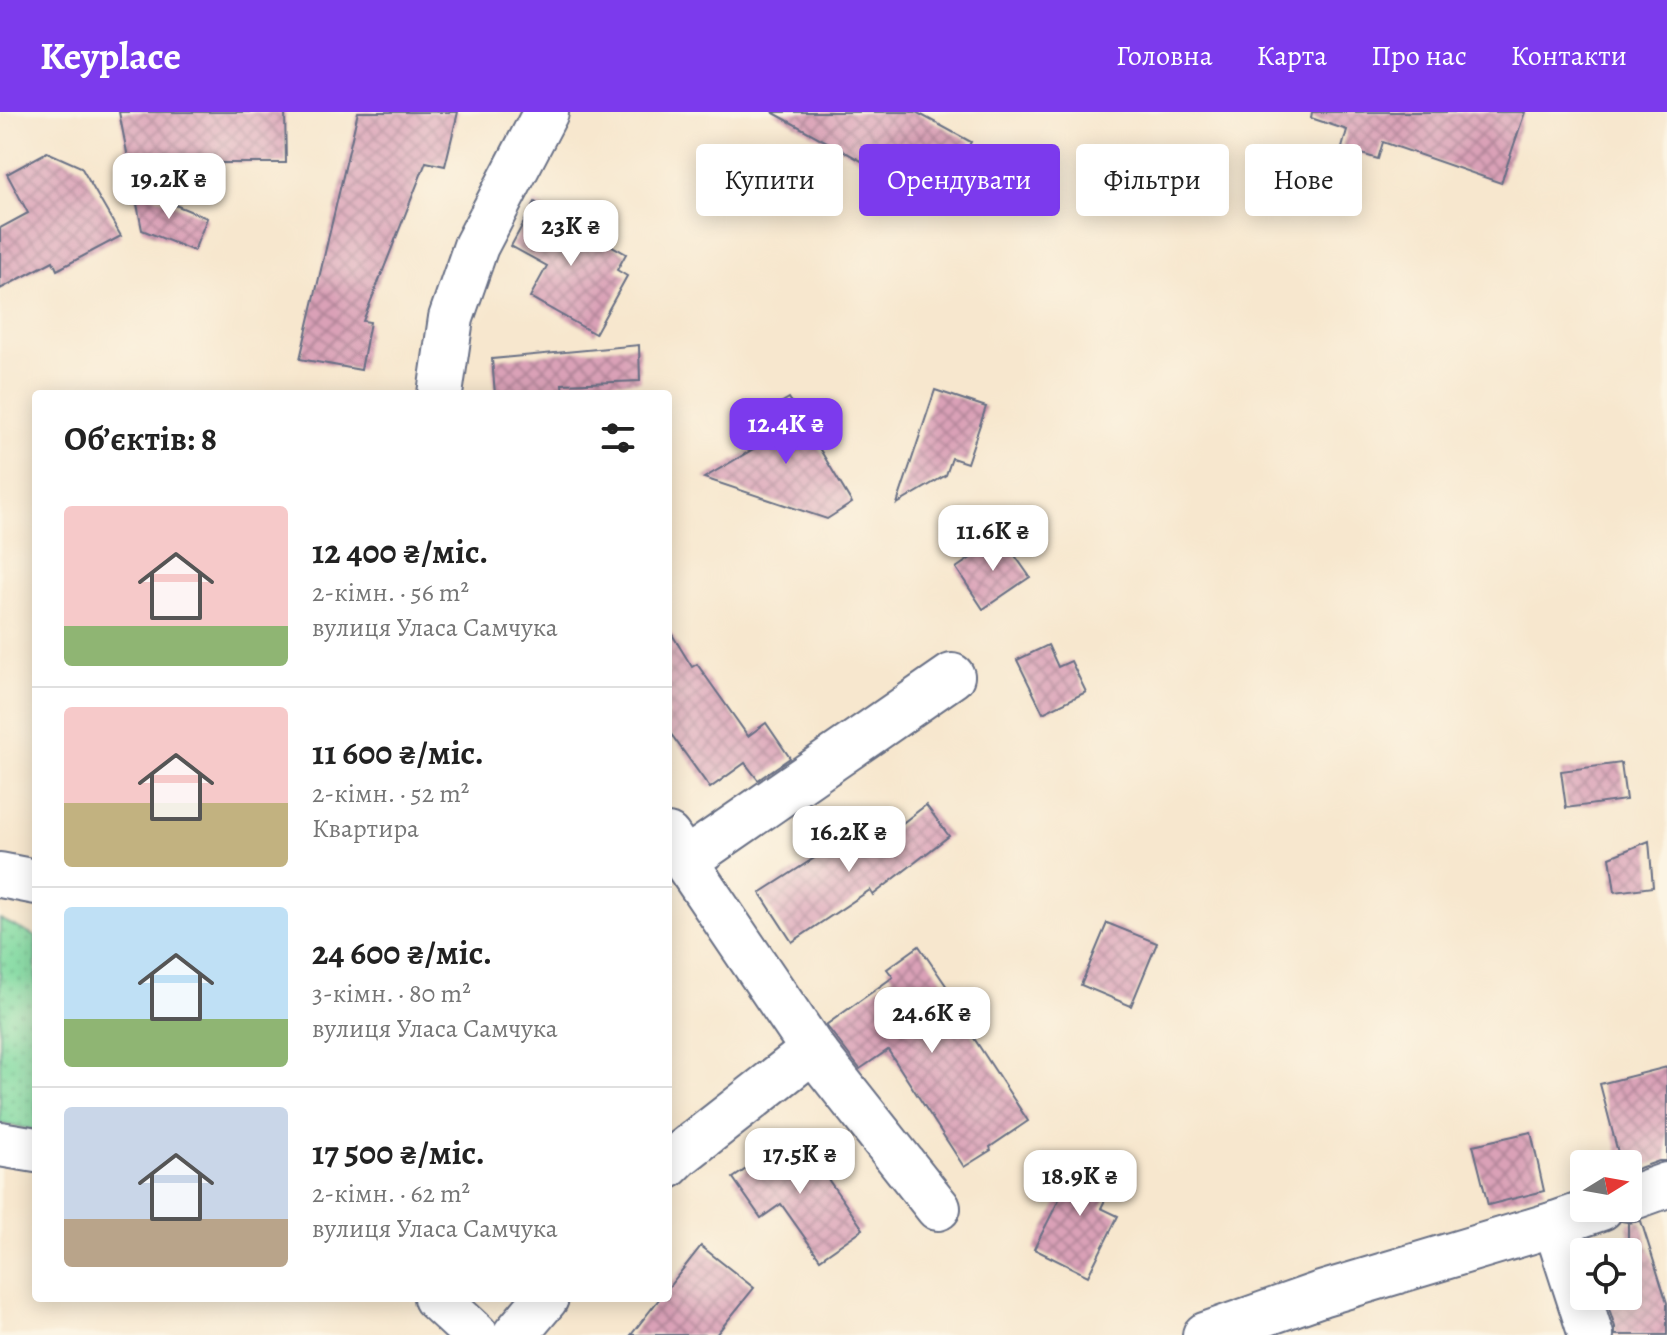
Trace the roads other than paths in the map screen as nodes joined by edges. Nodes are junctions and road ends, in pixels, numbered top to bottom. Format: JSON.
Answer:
{"nodes":[{"id":1,"x":546,"y":112,"type":"edge"},
{"id":2,"x":441,"y":390,"type":"edge"},
{"id":3,"x":952,"y":676,"type":"dead end"},
{"id":4,"x":676,"y":849,"type":"edge"},
{"id":5,"x":0,"y":875,"type":"edge"},
{"id":6,"x":32,"y":881,"type":"edge"},
{"id":7,"x":813,"y":1050,"type":"junction"},
{"id":8,"x":0,"y":1144,"type":"edge"},
{"id":9,"x":32,"y":1149,"type":"edge"},
{"id":10,"x":672,"y":1162,"type":"edge"},
{"id":11,"x":1667,"y":1185,"type":"edge"},
{"id":12,"x":1642,"y":1194,"type":"edge"},
{"id":13,"x":938,"y":1208,"type":"dead end"},
{"id":14,"x":1570,"y":1219,"type":"edge"},
{"id":15,"x":1555,"y":1224,"type":"junction"},
{"id":16,"x":440,"y":1302,"type":"edge"},
{"id":17,"x":543,"y":1302,"type":"edge"},
{"id":18,"x":476,"y":1335,"type":"edge"},
{"id":19,"x":515,"y":1335,"type":"edge"},
{"id":20,"x":1205,"y":1335,"type":"edge"},
{"id":21,"x":1591,"y":1335,"type":"edge"}],
"edges":[{"from":1,"to":2,"type":"street"},
{"from":3,"to":4,"type":"street"},
{"from":4,"to":7,"type":"street"},
{"from":5,"to":6,"type":"street"},
{"from":7,"to":10,"type":"street"},
{"from":7,"to":13,"type":"street"},
{"from":8,"to":9,"type":"street"},
{"from":11,"to":12,"type":"street"},
{"from":14,"to":15,"type":"street"},
{"from":15,"to":20,"type":"street"},
{"from":15,"to":21,"type":"street"},
{"from":16,"to":18,"type":"street"},
{"from":17,"to":19,"type":"street"}]}
